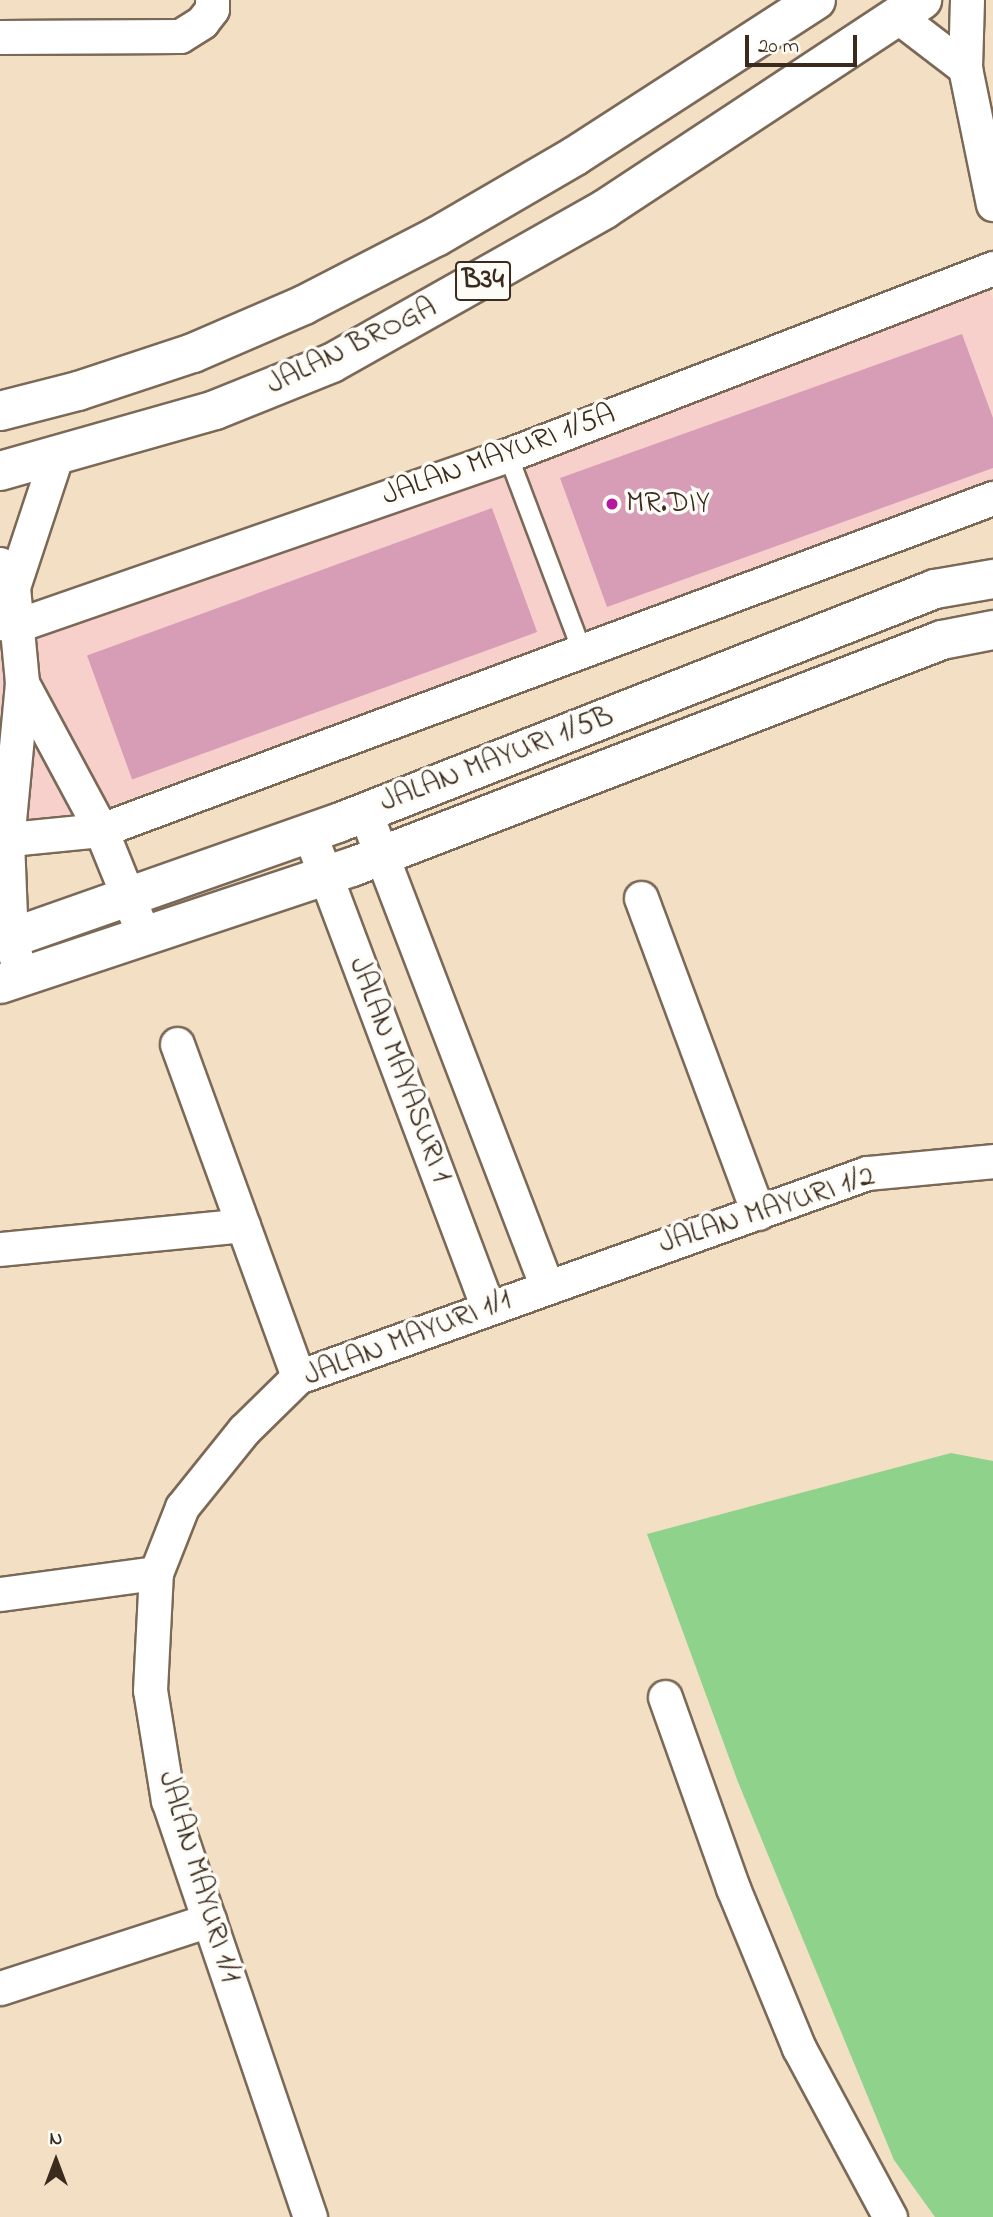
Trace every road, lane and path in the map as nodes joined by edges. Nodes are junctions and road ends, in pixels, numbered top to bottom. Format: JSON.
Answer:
{"nodes":[{"id":1,"x":816,"y":0,"type":"edge"},
{"id":2,"x":968,"y":0,"type":"edge"},
{"id":3,"x":212,"y":5,"type":"edge"},
{"id":4,"x":909,"y":8,"type":"edge"},
{"id":5,"x":0,"y":37,"type":"edge"},
{"id":6,"x":965,"y":68,"type":"junction"},
{"id":7,"x":993,"y":204,"type":"edge"},
{"id":8,"x":993,"y":268,"type":"edge"},
{"id":9,"x":0,"y":411,"type":"edge"},
{"id":10,"x":508,"y":455,"type":"junction"},
{"id":11,"x":56,"y":457,"type":"junction"},
{"id":12,"x":0,"y":471,"type":"edge"},
{"id":13,"x":993,"y":498,"type":"edge"},
{"id":14,"x":7,"y":575,"type":"edge"},
{"id":15,"x":993,"y":579,"type":"edge"},
{"id":16,"x":9,"y":624,"type":"edge"},
{"id":17,"x":993,"y":630,"type":"edge"},
{"id":18,"x":583,"y":653,"type":"junction"},
{"id":19,"x":22,"y":683,"type":"junction"},
{"id":20,"x":365,"y":812,"type":"junction"},
{"id":21,"x":102,"y":830,"type":"junction"},
{"id":22,"x":309,"y":832,"type":"junction"},
{"id":23,"x":4,"y":841,"type":"edge"},
{"id":24,"x":382,"y":856,"type":"junction"},
{"id":25,"x":326,"y":876,"type":"junction"},
{"id":26,"x":128,"y":897,"type":"junction"},
{"id":27,"x":640,"y":898,"type":"dead end"},
{"id":28,"x":144,"y":936,"type":"junction"},
{"id":29,"x":5,"y":940,"type":"edge"},
{"id":30,"x":11,"y":980,"type":"edge"},
{"id":31,"x":177,"y":1044,"type":"dead end"},
{"id":32,"x":993,"y":1161,"type":"edge"},
{"id":33,"x":758,"y":1213,"type":"junction"},
{"id":34,"x":243,"y":1225,"type":"junction"},
{"id":35,"x":0,"y":1249,"type":"edge"},
{"id":36,"x":547,"y":1287,"type":"junction"},
{"id":37,"x":488,"y":1308,"type":"junction"},
{"id":38,"x":298,"y":1377,"type":"junction"},
{"id":39,"x":156,"y":1573,"type":"junction"},
{"id":40,"x":0,"y":1594,"type":"edge"},
{"id":41,"x":665,"y":1697,"type":"dead end"},
{"id":42,"x":209,"y":1920,"type":"junction"},
{"id":43,"x":0,"y":1989,"type":"edge"},
{"id":44,"x":877,"y":2212,"type":"edge"},
{"id":45,"x":310,"y":2217,"type":"edge"}],
"edges":[{"from":1,"to":9,"type":"street","name":"JALAN BROGA","number":"B34"},
{"from":2,"to":6,"type":"street"},
{"from":3,"to":5,"type":"street"},
{"from":4,"to":6,"type":"street"},
{"from":4,"to":11,"type":"street","name":"JALAN BROGA","number":"B34"},
{"from":6,"to":7,"type":"street"},
{"from":8,"to":10,"type":"street","name":"JALAN MAYURI 1/5A"},
{"from":10,"to":16,"type":"street","name":"JALAN MAYURI 1/5A"},
{"from":10,"to":18,"type":"lane"},
{"from":11,"to":12,"type":"street","name":"JALAN BROGA","number":"B34"},
{"from":11,"to":14,"type":"street"},
{"from":13,"to":18,"type":"street"},
{"from":14,"to":16,"type":"street"},
{"from":15,"to":20,"type":"street","name":"JALAN MAYURI 1/5B"},
{"from":16,"to":19,"type":"street"},
{"from":17,"to":24,"type":"street","name":"JALAN MAYURI 1/5B"},
{"from":18,"to":21,"type":"street"},
{"from":19,"to":21,"type":"street"},
{"from":19,"to":23,"type":"street"},
{"from":20,"to":22,"type":"street","name":"JALAN MAYURI 1/5B"},
{"from":20,"to":24,"type":"street","name":"JALAN MAYASURI 1"},
{"from":21,"to":23,"type":"street"},
{"from":21,"to":26,"type":"street"},
{"from":22,"to":25,"type":"street","name":"JALAN MAYASURI 1"},
{"from":22,"to":26,"type":"street","name":"JALAN MAYURI 1/5B"},
{"from":23,"to":29,"type":"street"},
{"from":24,"to":25,"type":"street","name":"JALAN MAYURI 1/5B"},
{"from":24,"to":36,"type":"street","name":"JALAN MAYASURI 1"},
{"from":25,"to":28,"type":"street","name":"JALAN MAYURI 1/5B"},
{"from":25,"to":37,"type":"street","name":"JALAN MAYASURI 1"},
{"from":26,"to":28,"type":"street"},
{"from":26,"to":29,"type":"street","name":"JALAN MAYURI 1/5B"},
{"from":27,"to":33,"type":"street"},
{"from":28,"to":30,"type":"street","name":"JALAN MAYURI 1/5B"},
{"from":29,"to":30,"type":"street"},
{"from":31,"to":34,"type":"street"},
{"from":32,"to":33,"type":"street","name":"JALAN MAYURI 1/2"},
{"from":33,"to":36,"type":"street","name":"JALAN MAYURI 1/2"},
{"from":34,"to":35,"type":"street"},
{"from":34,"to":38,"type":"street"},
{"from":36,"to":37,"type":"street","name":"JALAN MAYURI 1/1"},
{"from":37,"to":38,"type":"street","name":"JALAN MAYURI 1/1"},
{"from":38,"to":39,"type":"street","name":"JALAN MAYURI 1/1"},
{"from":39,"to":40,"type":"street"},
{"from":39,"to":42,"type":"street","name":"JALAN MAYURI 1/1"},
{"from":41,"to":44,"type":"street"},
{"from":42,"to":43,"type":"street"},
{"from":42,"to":45,"type":"street","name":"JALAN MAYURI 1/1"}]}
